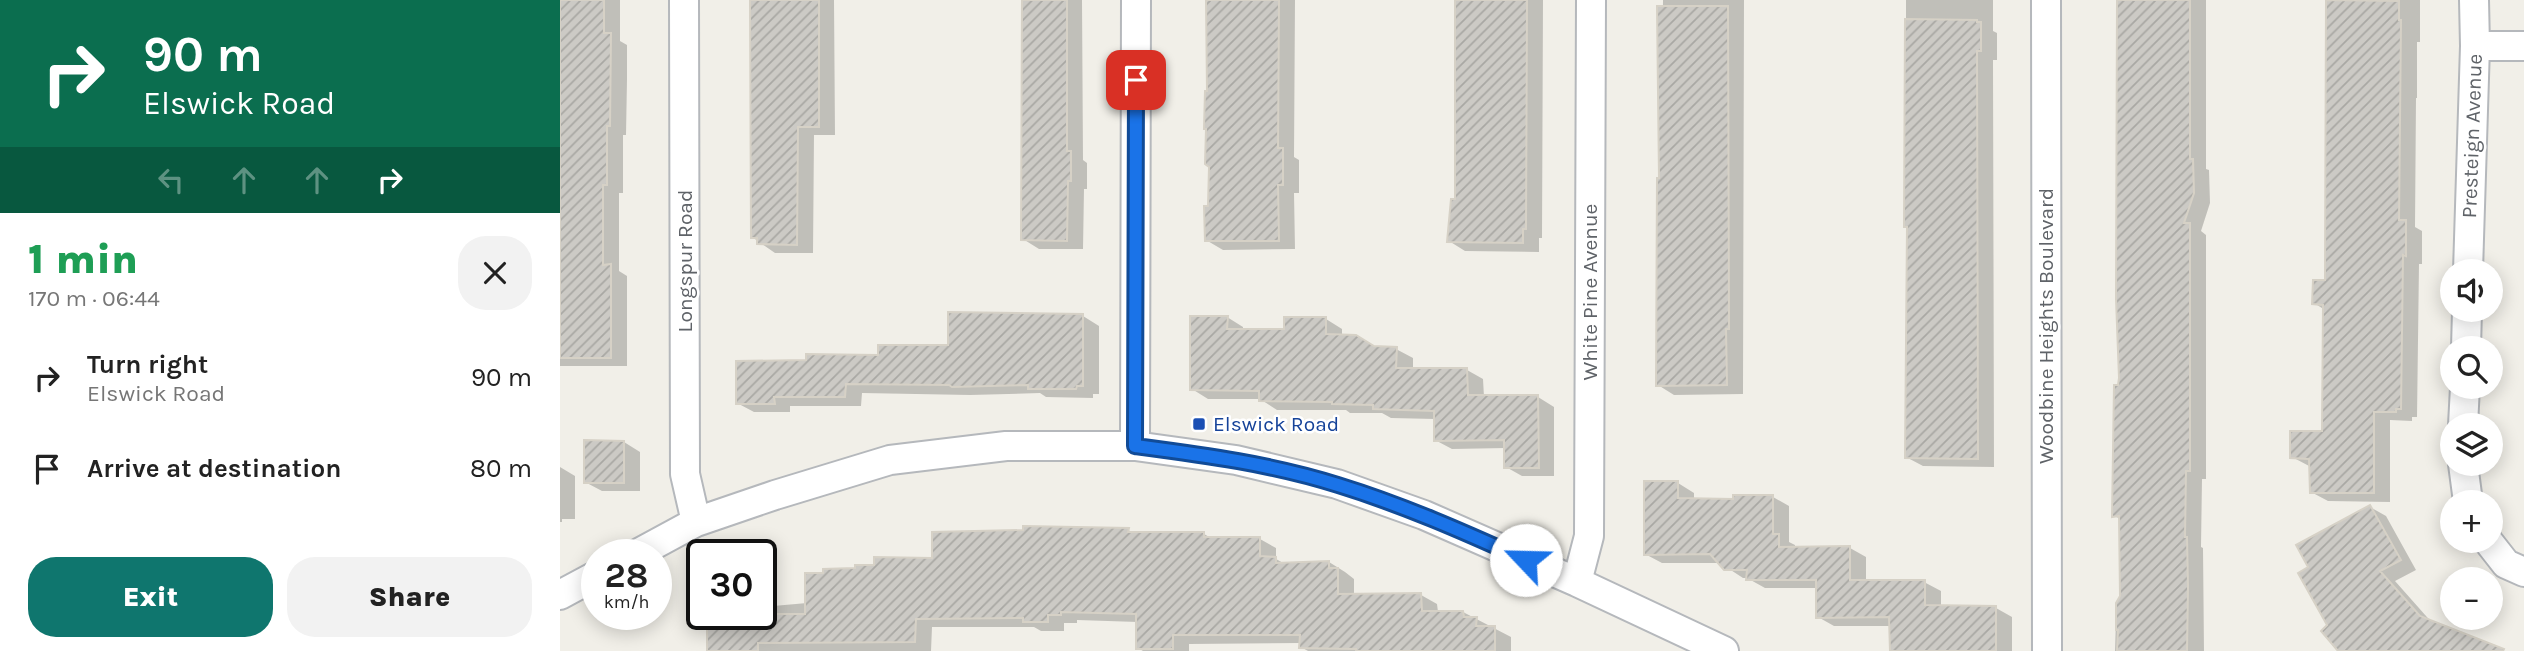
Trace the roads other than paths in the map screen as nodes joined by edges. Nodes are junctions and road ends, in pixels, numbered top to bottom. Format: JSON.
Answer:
{"nodes":[{"id":1,"x":684,"y":0,"type":"edge"},
{"id":2,"x":1136,"y":0,"type":"edge"},
{"id":3,"x":1591,"y":0,"type":"edge"},
{"id":4,"x":2046,"y":0,"type":"edge"},
{"id":5,"x":2474,"y":0,"type":"edge"},
{"id":6,"x":2475,"y":46,"type":"junction"},
{"id":7,"x":2524,"y":46,"type":"edge"},
{"id":8,"x":2468,"y":259,"type":"edge"},
{"id":9,"x":1135,"y":446,"type":"junction"},
{"id":10,"x":696,"y":522,"type":"junction"},
{"id":11,"x":665,"y":539,"type":"edge"},
{"id":12,"x":2497,"y":553,"type":"edge"},
{"id":13,"x":2524,"y":572,"type":"edge"},
{"id":14,"x":1577,"y":582,"type":"junction"},
{"id":15,"x":581,"y":584,"type":"edge"},
{"id":16,"x":560,"y":595,"type":"edge"},
{"id":17,"x":1724,"y":651,"type":"edge"},
{"id":18,"x":2047,"y":651,"type":"edge"}],
"edges":[{"from":1,"to":10,"type":"street","name":"Longspur Road"},
{"from":2,"to":9,"type":"street"},
{"from":3,"to":14,"type":"street","name":"White Pine Avenue"},
{"from":4,"to":18,"type":"street","name":"Woodbine Heights Boulevard"},
{"from":5,"to":6,"type":"street","name":"Presteign Avenue"},
{"from":6,"to":7,"type":"street"},
{"from":6,"to":8,"type":"street","name":"Presteign Avenue"},
{"from":9,"to":10,"type":"street"},
{"from":9,"to":14,"type":"street"},
{"from":10,"to":11,"type":"street"},
{"from":12,"to":13,"type":"street"},
{"from":14,"to":17,"type":"street"},
{"from":15,"to":16,"type":"street"}]}
